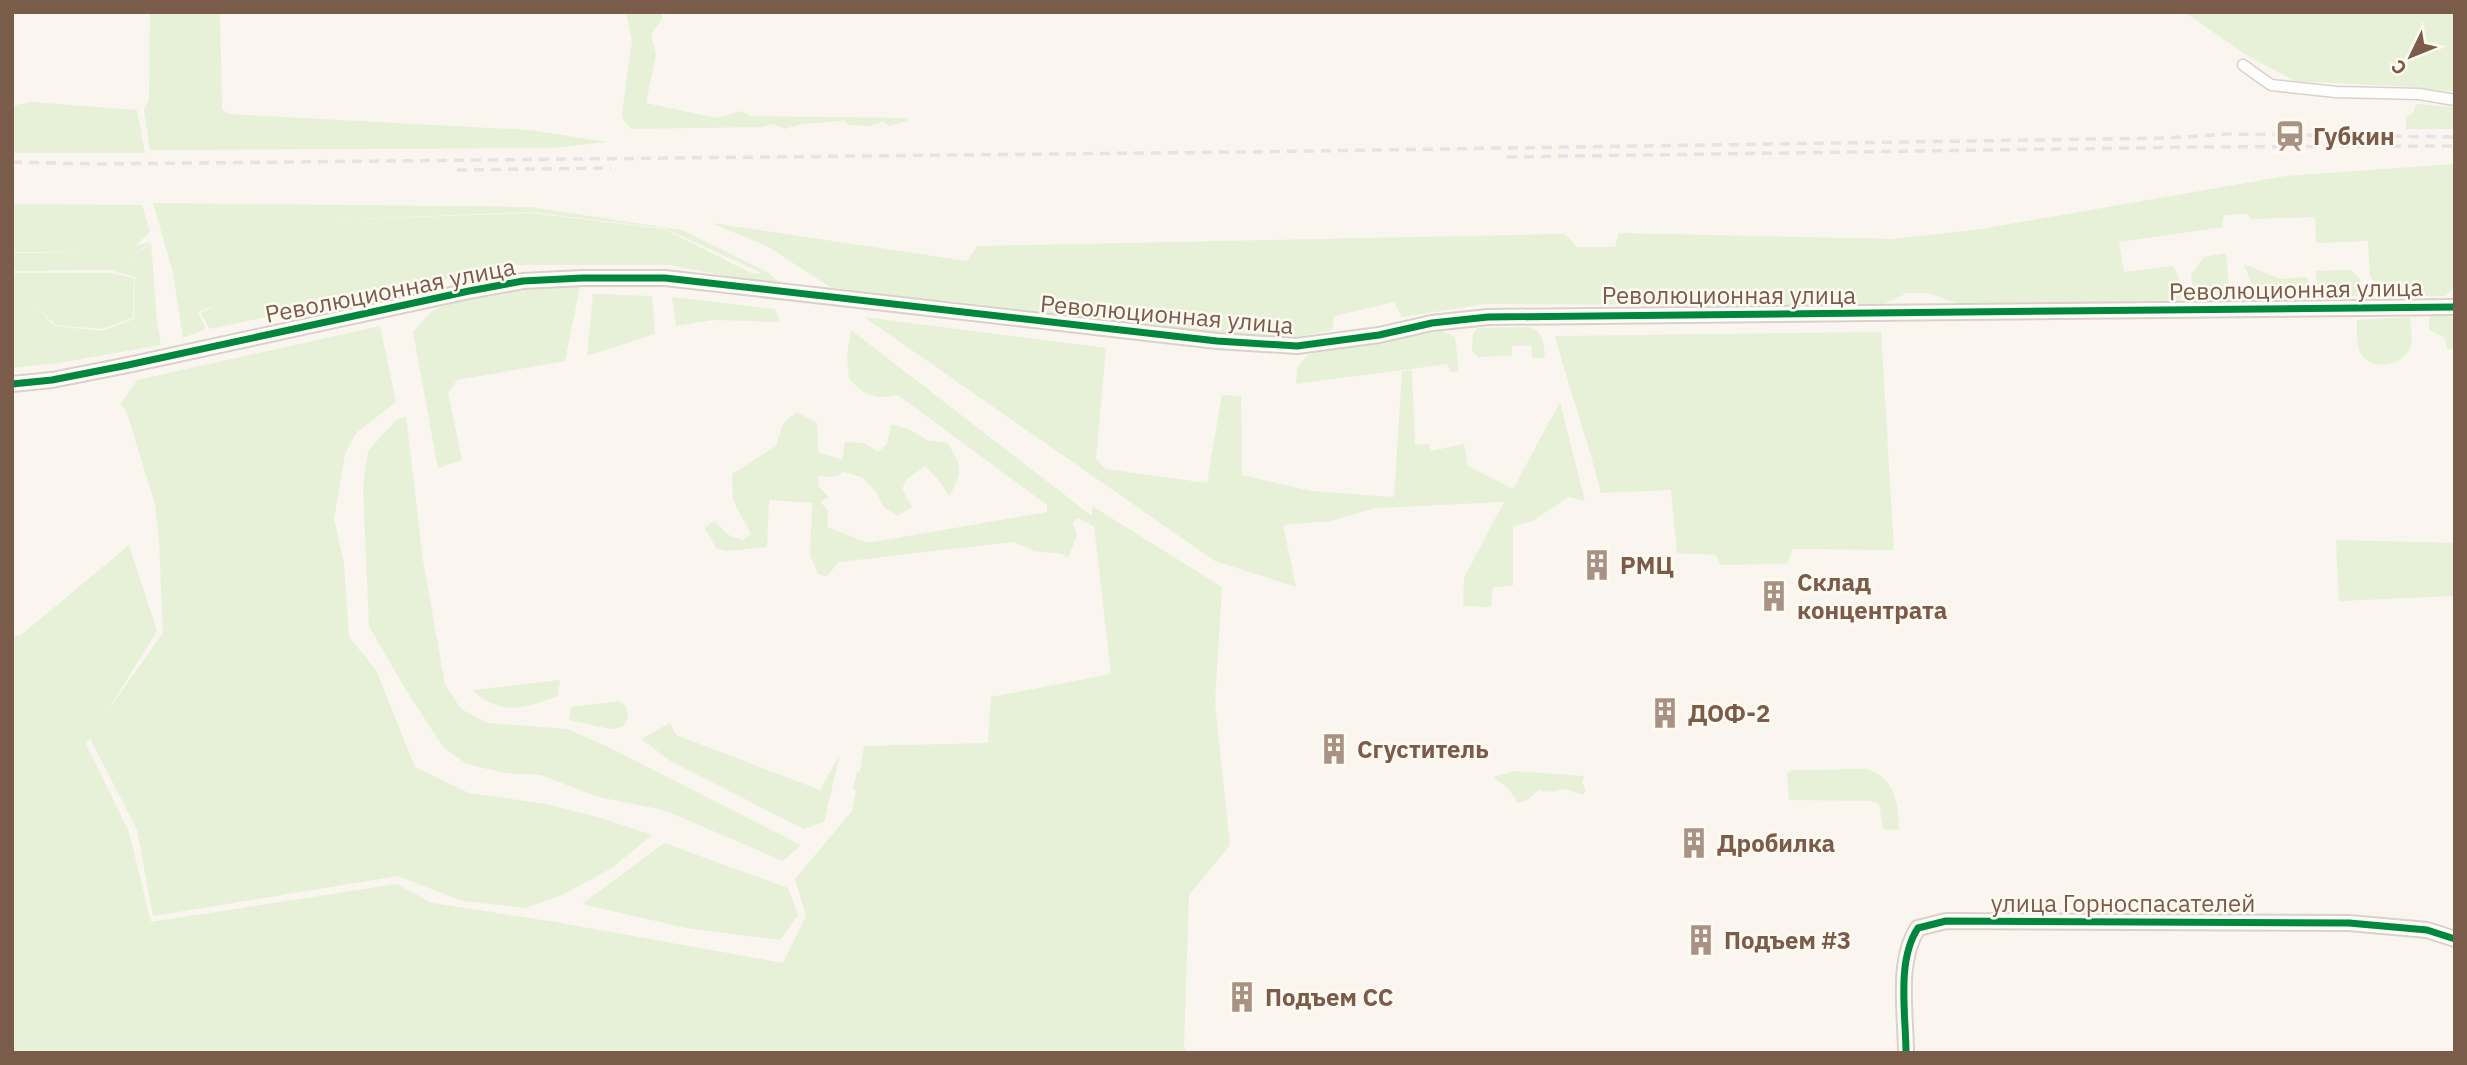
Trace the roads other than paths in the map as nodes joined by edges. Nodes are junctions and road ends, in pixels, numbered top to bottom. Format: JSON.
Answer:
{"nodes":[{"id":1,"x":2243,"y":65,"type":"dead end"},
{"id":2,"x":2455,"y":100,"type":"edge"},
{"id":3,"x":2455,"y":306,"type":"edge"},
{"id":4,"x":12,"y":384,"type":"edge"},
{"id":5,"x":2455,"y":939,"type":"edge"},
{"id":6,"x":1906,"y":1053,"type":"edge"}],
"edges":[{"from":1,"to":2,"type":"street"},
{"from":3,"to":4,"type":"street","name":"Революционная улица"},
{"from":5,"to":6,"type":"street","name":"улица Горноспасателей"}]}
